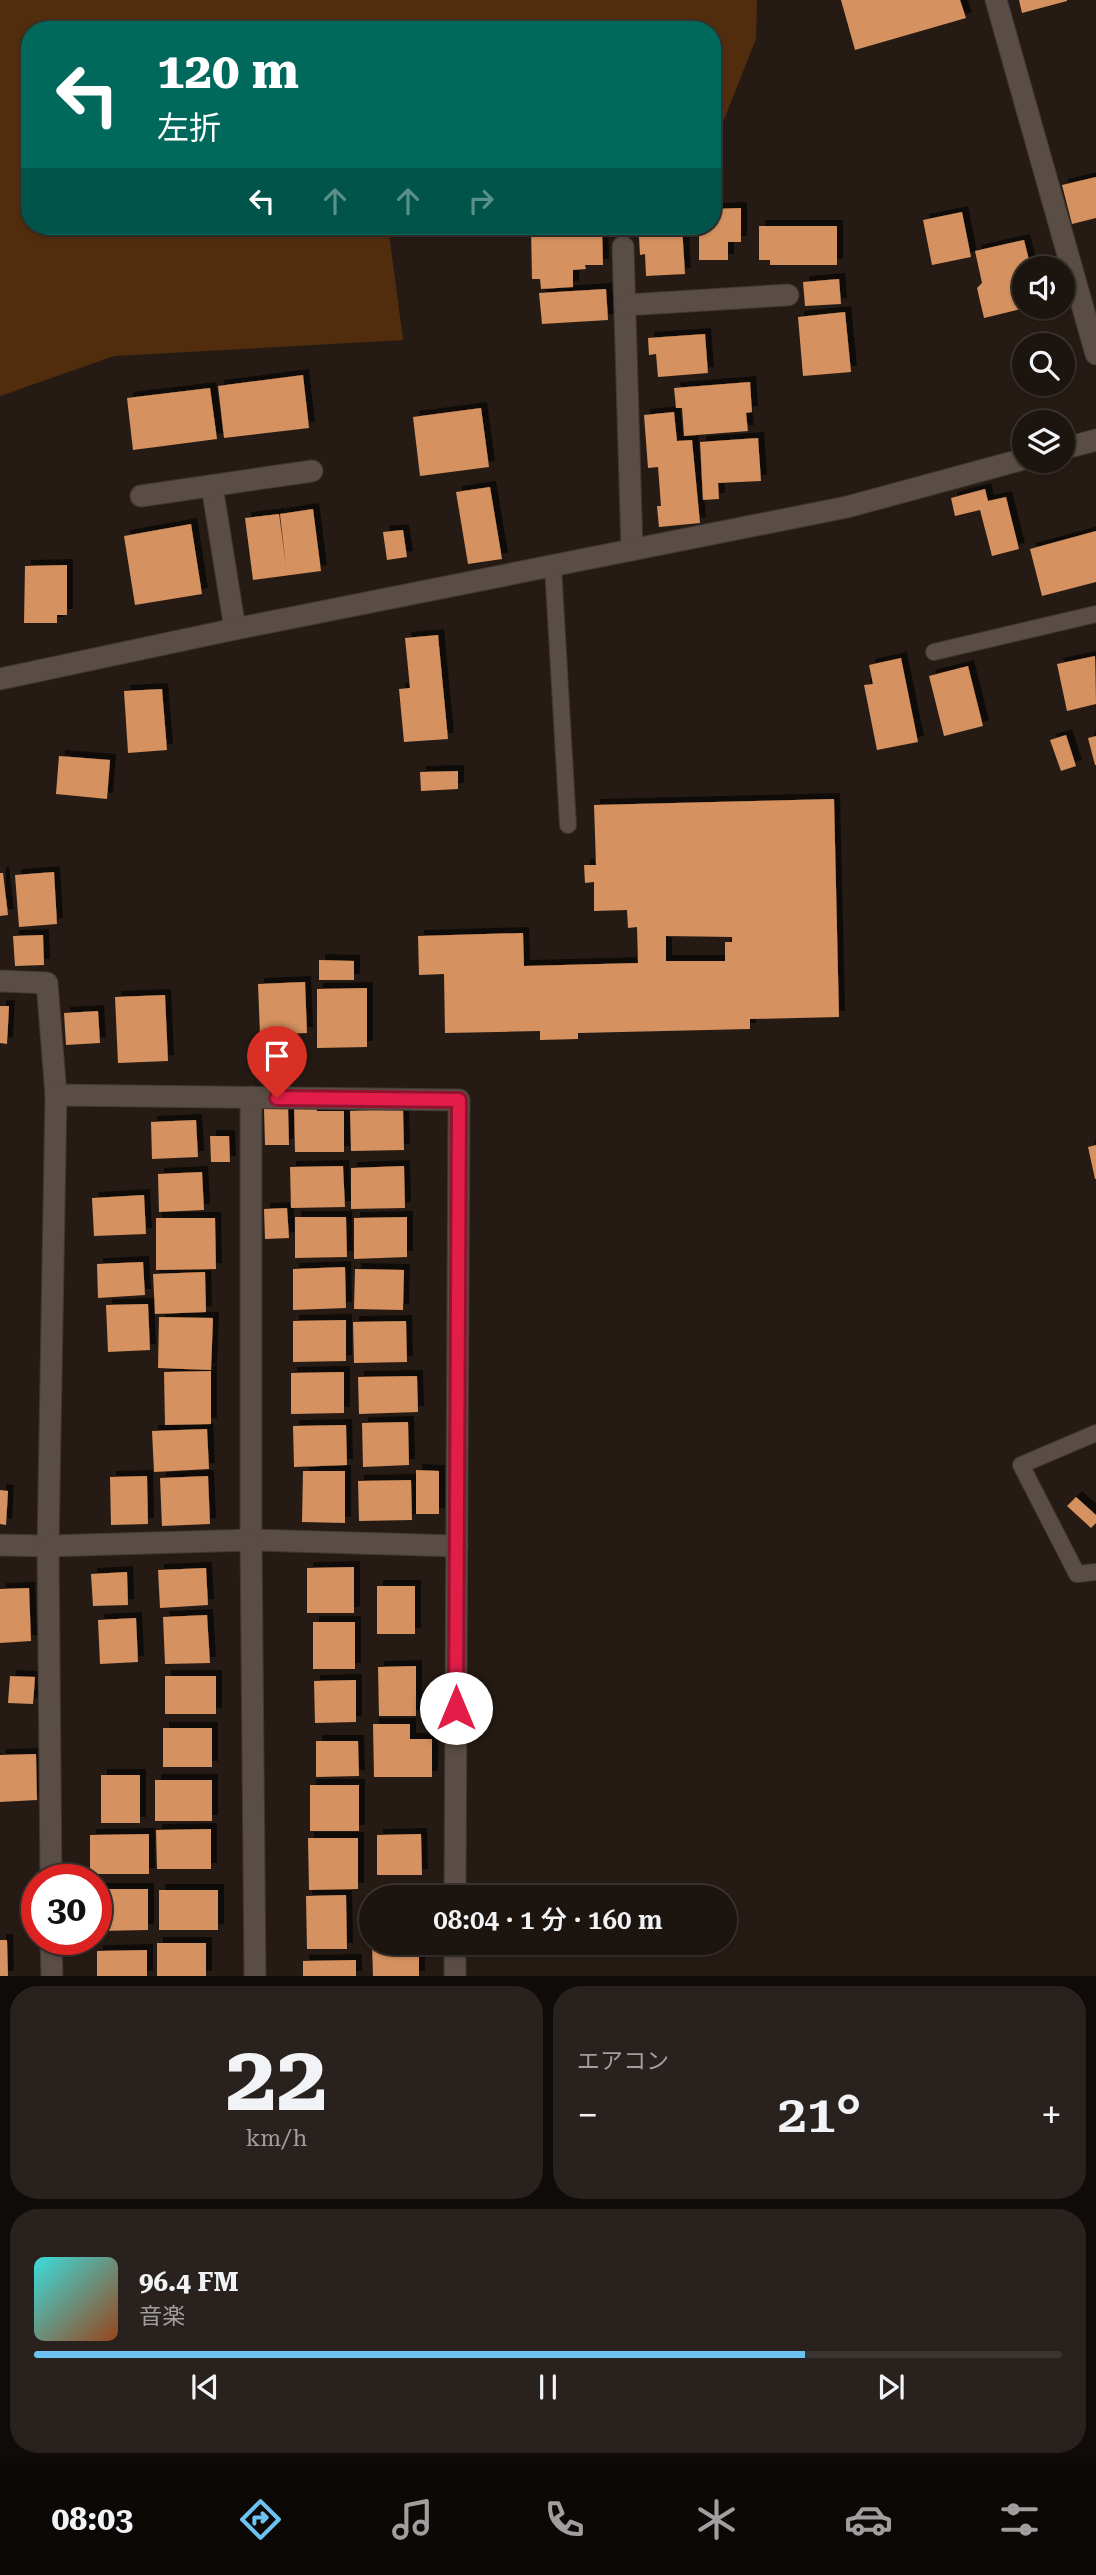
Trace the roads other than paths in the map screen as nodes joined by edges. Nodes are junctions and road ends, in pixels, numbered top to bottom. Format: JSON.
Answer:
{"nodes":[{"id":1,"x":996,"y":0,"type":"edge"},
{"id":2,"x":622,"y":247,"type":"dead end"},
{"id":3,"x":788,"y":295,"type":"dead end"},
{"id":4,"x":625,"y":305,"type":"junction"},
{"id":5,"x":1096,"y":354,"type":"edge"},
{"id":6,"x":1096,"y":440,"type":"edge"},
{"id":7,"x":1075,"y":446,"type":"edge"},
{"id":8,"x":1012,"y":462,"type":"edge"},
{"id":9,"x":312,"y":471,"type":"dead end"},
{"id":10,"x":212,"y":486,"type":"junction"},
{"id":11,"x":141,"y":496,"type":"dead end"},
{"id":12,"x":632,"y":550,"type":"junction"},
{"id":13,"x":552,"y":566,"type":"junction"},
{"id":14,"x":1096,"y":614,"type":"edge"},
{"id":15,"x":236,"y":628,"type":"junction"},
{"id":16,"x":934,"y":652,"type":"dead end"},
{"id":17,"x":0,"y":679,"type":"edge"},
{"id":18,"x":568,"y":825,"type":"dead end"},
{"id":19,"x":0,"y":981,"type":"edge"},
{"id":20,"x":56,"y":1095,"type":"junction"},
{"id":21,"x":251,"y":1097,"type":"junction"},
{"id":22,"x":1096,"y":1433,"type":"edge"},
{"id":23,"x":251,"y":1540,"type":"junction"},
{"id":24,"x":0,"y":1545,"type":"edge"},
{"id":25,"x":48,"y":1546,"type":"junction"},
{"id":26,"x":457,"y":1546,"type":"junction"},
{"id":27,"x":1096,"y":1572,"type":"edge"},
{"id":28,"x":51,"y":1864,"type":"edge"},
{"id":29,"x":456,"y":1885,"type":"edge"},
{"id":30,"x":51,"y":1955,"type":"edge"},
{"id":31,"x":455,"y":1955,"type":"edge"},
{"id":32,"x":52,"y":1976,"type":"edge"},
{"id":33,"x":254,"y":1976,"type":"edge"},
{"id":34,"x":455,"y":1976,"type":"edge"}],
"edges":[{"from":1,"to":5,"type":"street"},
{"from":2,"to":4,"type":"street"},
{"from":3,"to":4,"type":"street"},
{"from":4,"to":12,"type":"street"},
{"from":6,"to":7,"type":"street"},
{"from":8,"to":12,"type":"street"},
{"from":9,"to":10,"type":"street"},
{"from":10,"to":11,"type":"street"},
{"from":10,"to":15,"type":"street"},
{"from":12,"to":13,"type":"street"},
{"from":13,"to":15,"type":"street"},
{"from":13,"to":18,"type":"lane"},
{"from":14,"to":16,"type":"lane"},
{"from":15,"to":17,"type":"street"},
{"from":19,"to":20,"type":"street"},
{"from":20,"to":21,"type":"street"},
{"from":20,"to":25,"type":"street"},
{"from":21,"to":23,"type":"street"},
{"from":21,"to":26,"type":"street"},
{"from":22,"to":27,"type":"lane"},
{"from":23,"to":25,"type":"street"},
{"from":23,"to":26,"type":"street"},
{"from":23,"to":33,"type":"street"},
{"from":24,"to":25,"type":"street"},
{"from":25,"to":28,"type":"street"},
{"from":26,"to":29,"type":"street"},
{"from":30,"to":32,"type":"street"},
{"from":31,"to":34,"type":"street"}]}
